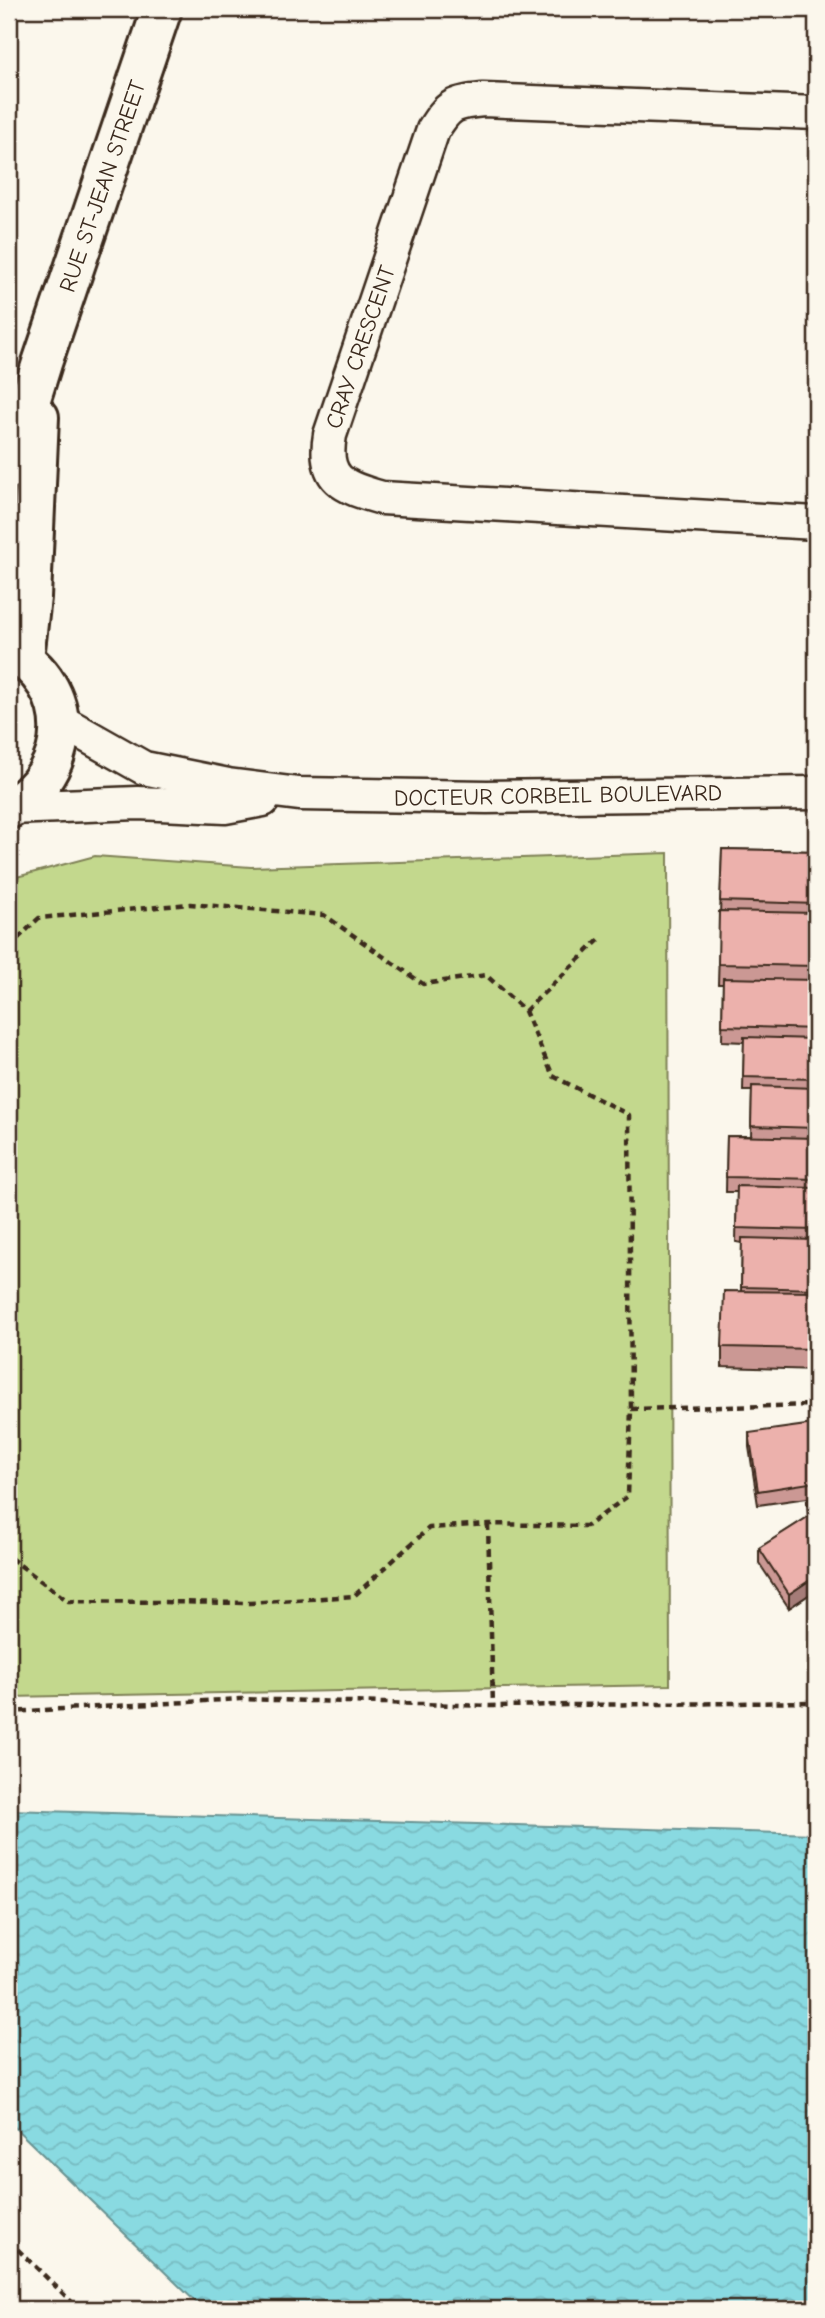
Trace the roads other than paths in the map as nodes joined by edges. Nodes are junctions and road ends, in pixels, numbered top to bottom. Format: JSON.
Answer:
{"nodes":[{"id":1,"x":162,"y":9,"type":"edge"},
{"id":2,"x":816,"y":113,"type":"edge"},
{"id":3,"x":42,"y":363,"type":"junction"},
{"id":4,"x":9,"y":470,"type":"edge"},
{"id":5,"x":816,"y":523,"type":"edge"},
{"id":6,"x":16,"y":654,"type":"edge"},
{"id":7,"x":59,"y":720,"type":"junction"},
{"id":8,"x":816,"y":793,"type":"edge"},
{"id":9,"x":299,"y":794,"type":"junction"},
{"id":10,"x":10,"y":808,"type":"edge"}],
"edges":[{"from":1,"to":3,"type":"main road","name":"RUE ST-JEAN STREET"},
{"from":2,"to":5,"type":"street","name":"CRAY CRESCENT"},
{"from":3,"to":4,"type":"main road","name":"RUE ST-JEAN STREET"},
{"from":3,"to":6,"type":"main road","name":"RUE ST-JEAN STREET"},
{"from":6,"to":7,"type":"main road","name":"RUE ST-JEAN STREET"},
{"from":7,"to":9,"type":"street","name":"DOCTEUR CORBEIL BOULEVARD"},
{"from":7,"to":10,"type":"main road","name":"RUE ST-JEAN STREET"},
{"from":8,"to":9,"type":"street","name":"DOCTEUR CORBEIL BOULEVARD"},
{"from":9,"to":10,"type":"street","name":"DOCTEUR CORBEIL BOULEVARD"}]}
